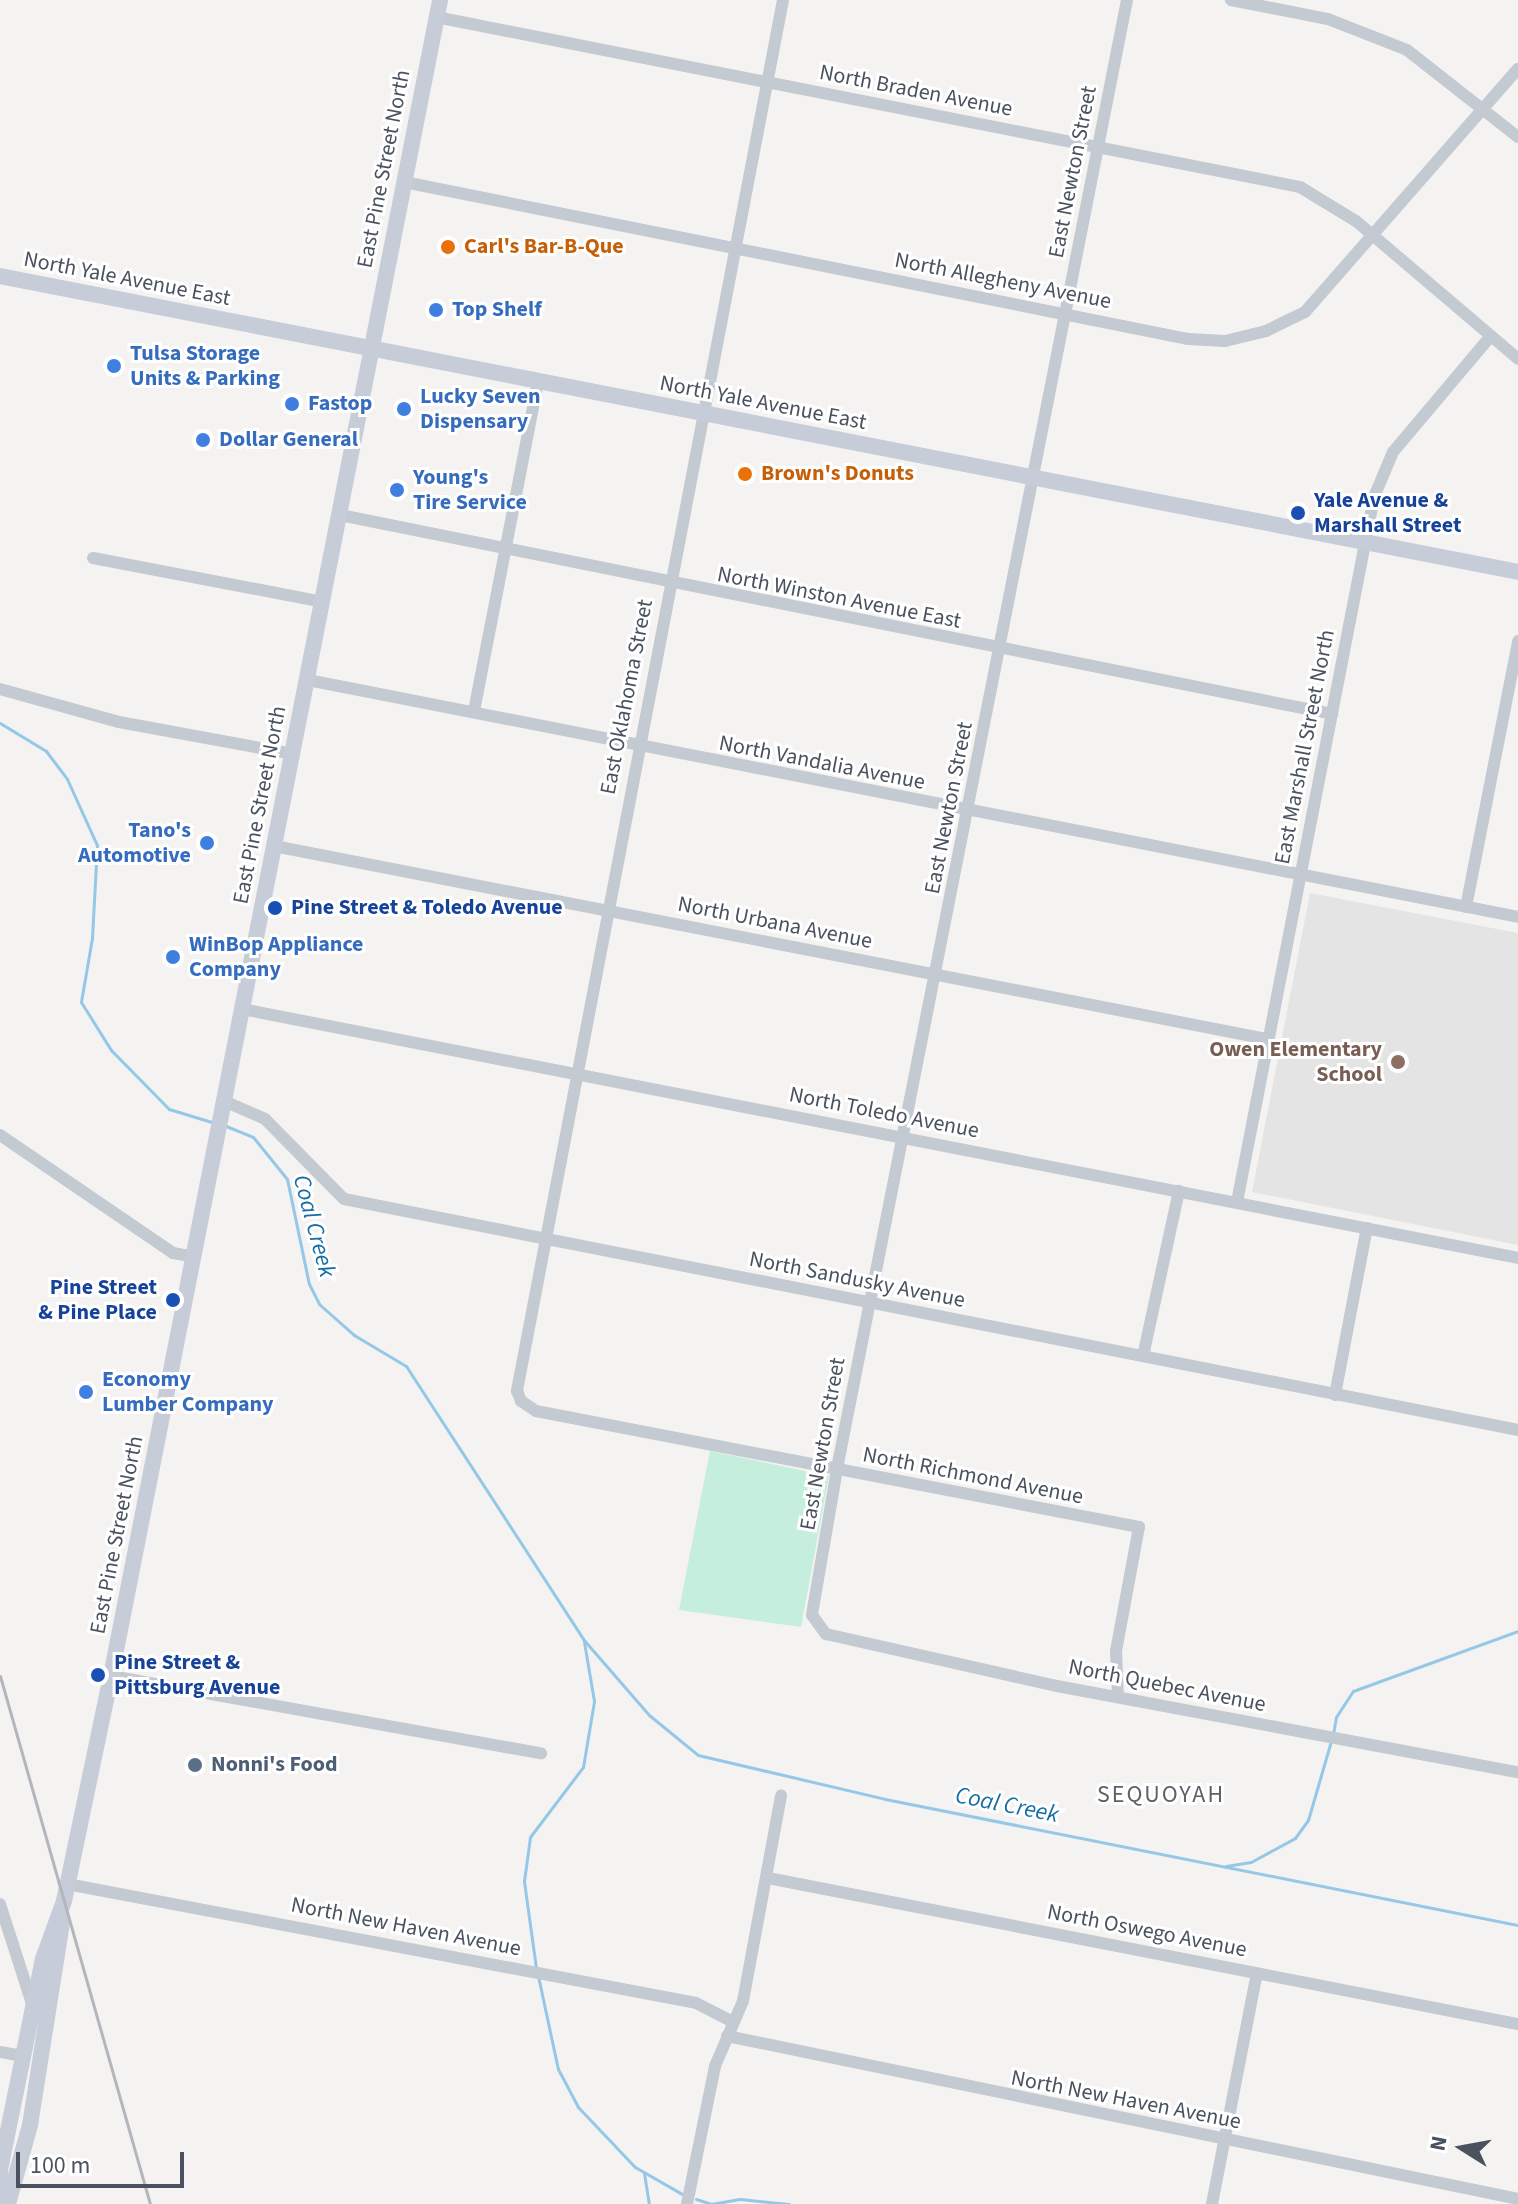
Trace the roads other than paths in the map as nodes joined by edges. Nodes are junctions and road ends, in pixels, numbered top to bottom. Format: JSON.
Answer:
{"nodes":[{"id":1,"x":783,"y":0,"type":"edge"},
{"id":2,"x":1127,"y":0,"type":"edge"},
{"id":3,"x":1231,"y":0,"type":"edge"},
{"id":4,"x":438,"y":8,"type":"edge"},
{"id":5,"x":1518,"y":69,"type":"edge"},
{"id":6,"x":767,"y":82,"type":"junction"},
{"id":7,"x":1482,"y":108,"type":"junction"},
{"id":8,"x":1518,"y":137,"type":"edge"},
{"id":9,"x":1098,"y":147,"type":"junction"},
{"id":10,"x":404,"y":182,"type":"junction"},
{"id":11,"x":1374,"y":236,"type":"junction"},
{"id":12,"x":735,"y":248,"type":"junction"},
{"id":13,"x":0,"y":276,"type":"edge"},
{"id":14,"x":1065,"y":314,"type":"junction"},
{"id":15,"x":1490,"y":337,"type":"junction"},
{"id":16,"x":371,"y":349,"type":"junction"},
{"id":17,"x":1518,"y":359,"type":"edge"},
{"id":18,"x":538,"y":381,"type":"junction"},
{"id":19,"x":702,"y":413,"type":"junction"},
{"id":20,"x":1033,"y":479,"type":"junction"},
{"id":21,"x":340,"y":515,"type":"junction"},
{"id":22,"x":1364,"y":542,"type":"junction"},
{"id":23,"x":506,"y":547,"type":"junction"},
{"id":24,"x":93,"y":558,"type":"dead end"},
{"id":25,"x":1518,"y":572,"type":"edge"},
{"id":26,"x":670,"y":582,"type":"junction"},
{"id":27,"x":324,"y":602,"type":"junction"},
{"id":28,"x":1518,"y":641,"type":"edge"},
{"id":29,"x":1001,"y":650,"type":"junction"},
{"id":30,"x":308,"y":680,"type":"junction"},
{"id":31,"x":0,"y":689,"type":"edge"},
{"id":32,"x":474,"y":711,"type":"junction"},
{"id":33,"x":1332,"y":714,"type":"junction"},
{"id":34,"x":638,"y":745,"type":"junction"},
{"id":35,"x":293,"y":754,"type":"junction"},
{"id":36,"x":969,"y":812,"type":"junction"},
{"id":37,"x":274,"y":846,"type":"junction"},
{"id":38,"x":1300,"y":877,"type":"junction"},
{"id":39,"x":1466,"y":907,"type":"junction"},
{"id":40,"x":605,"y":911,"type":"junction"},
{"id":41,"x":1518,"y":917,"type":"edge"},
{"id":42,"x":938,"y":975,"type":"junction"},
{"id":43,"x":242,"y":1009,"type":"junction"},
{"id":44,"x":1267,"y":1039,"type":"junction"},
{"id":45,"x":574,"y":1072,"type":"junction"},
{"id":46,"x":223,"y":1105,"type":"junction"},
{"id":47,"x":0,"y":1135,"type":"edge"},
{"id":48,"x":904,"y":1137,"type":"junction"},
{"id":49,"x":1179,"y":1191,"type":"junction"},
{"id":50,"x":1237,"y":1202,"type":"junction"},
{"id":51,"x":1367,"y":1228,"type":"junction"},
{"id":52,"x":542,"y":1238,"type":"junction"},
{"id":53,"x":195,"y":1257,"type":"junction"},
{"id":54,"x":1518,"y":1258,"type":"edge"},
{"id":55,"x":870,"y":1303,"type":"junction"},
{"id":56,"x":1143,"y":1356,"type":"junction"},
{"id":57,"x":1335,"y":1395,"type":"junction"},
{"id":58,"x":521,"y":1401,"type":"joint"},
{"id":59,"x":1518,"y":1430,"type":"edge"},
{"id":60,"x":838,"y":1470,"type":"junction"},
{"id":61,"x":814,"y":1623,"type":"joint"},
{"id":62,"x":111,"y":1676,"type":"junction"},
{"id":63,"x":1118,"y":1696,"type":"junction"},
{"id":64,"x":541,"y":1753,"type":"dead end"},
{"id":65,"x":1518,"y":1772,"type":"edge"},
{"id":66,"x":781,"y":1795,"type":"dead end"},
{"id":67,"x":768,"y":1878,"type":"junction"},
{"id":68,"x":65,"y":1893,"type":"junction"},
{"id":69,"x":0,"y":1904,"type":"edge"},
{"id":70,"x":1257,"y":1973,"type":"junction"},
{"id":71,"x":33,"y":2007,"type":"junction"},
{"id":72,"x":733,"y":2022,"type":"junction"},
{"id":73,"x":1518,"y":2024,"type":"edge"},
{"id":74,"x":46,"y":2035,"type":"junction"},
{"id":75,"x":727,"y":2036,"type":"junction"},
{"id":76,"x":0,"y":2052,"type":"edge"},
{"id":77,"x":23,"y":2056,"type":"junction"},
{"id":78,"x":1225,"y":2140,"type":"junction"},
{"id":79,"x":1518,"y":2199,"type":"edge"},
{"id":80,"x":0,"y":2204,"type":"edge"},
{"id":81,"x":8,"y":2204,"type":"edge"},
{"id":82,"x":687,"y":2204,"type":"edge"},
{"id":83,"x":1212,"y":2204,"type":"edge"}],
"edges":[{"from":1,"to":6,"type":"street","name":"East Oklahoma Street"},
{"from":2,"to":9,"type":"street","name":"East Newton Street"},
{"from":3,"to":7,"type":"street"},
{"from":4,"to":6,"type":"street","name":"North Braden Avenue"},
{"from":4,"to":10,"type":"main road","name":"East Pine Street North"},
{"from":5,"to":7,"type":"street","name":"North Allegheny Avenue"},
{"from":6,"to":9,"type":"street","name":"North Braden Avenue"},
{"from":6,"to":12,"type":"street","name":"East Oklahoma Street"},
{"from":7,"to":8,"type":"street"},
{"from":7,"to":11,"type":"street","name":"North Allegheny Avenue"},
{"from":9,"to":11,"type":"street","name":"North Braden Avenue"},
{"from":9,"to":14,"type":"street","name":"East Newton Street"},
{"from":10,"to":12,"type":"street","name":"North Allegheny Avenue"},
{"from":10,"to":16,"type":"main road","name":"East Pine Street North"},
{"from":11,"to":14,"type":"street","name":"North Allegheny Avenue"},
{"from":11,"to":15,"type":"street"},
{"from":12,"to":14,"type":"street","name":"North Allegheny Avenue"},
{"from":12,"to":19,"type":"street","name":"East Oklahoma Street"},
{"from":13,"to":16,"type":"main road","name":"North Yale Avenue East"},
{"from":14,"to":20,"type":"street","name":"East Newton Street"},
{"from":15,"to":17,"type":"street"},
{"from":15,"to":22,"type":"street","name":"East Marshall Street North"},
{"from":16,"to":18,"type":"main road","name":"North Yale Avenue East"},
{"from":16,"to":21,"type":"main road","name":"East Pine Street North"},
{"from":18,"to":19,"type":"main road","name":"North Yale Avenue East"},
{"from":18,"to":23,"type":"street"},
{"from":19,"to":20,"type":"main road","name":"North Yale Avenue East"},
{"from":19,"to":26,"type":"street","name":"East Oklahoma Street"},
{"from":20,"to":22,"type":"main road","name":"North Yale Avenue East"},
{"from":20,"to":29,"type":"street","name":"East Newton Street"},
{"from":21,"to":23,"type":"street","name":"North Winston Avenue East"},
{"from":21,"to":27,"type":"main road","name":"East Pine Street North"},
{"from":22,"to":25,"type":"main road","name":"North Yale Avenue East"},
{"from":22,"to":33,"type":"street","name":"East Marshall Street North"},
{"from":23,"to":26,"type":"street","name":"North Winston Avenue East"},
{"from":23,"to":32,"type":"street"},
{"from":24,"to":27,"type":"street"},
{"from":26,"to":29,"type":"street","name":"North Winston Avenue East"},
{"from":26,"to":34,"type":"street","name":"East Oklahoma Street"},
{"from":27,"to":30,"type":"main road","name":"East Pine Street North"},
{"from":28,"to":39,"type":"street"},
{"from":29,"to":33,"type":"street","name":"North Winston Avenue East"},
{"from":29,"to":36,"type":"street","name":"East Newton Street"},
{"from":30,"to":32,"type":"street","name":"North Vandalia Avenue"},
{"from":30,"to":35,"type":"main road","name":"East Pine Street North"},
{"from":31,"to":35,"type":"street"},
{"from":32,"to":34,"type":"street","name":"North Vandalia Avenue"},
{"from":33,"to":38,"type":"street","name":"East Marshall Street North"},
{"from":34,"to":36,"type":"street","name":"North Vandalia Avenue"},
{"from":34,"to":40,"type":"street","name":"East Oklahoma Street"},
{"from":35,"to":37,"type":"main road","name":"East Pine Street North"},
{"from":36,"to":38,"type":"street","name":"North Vandalia Avenue"},
{"from":36,"to":42,"type":"street","name":"East Newton Street"},
{"from":37,"to":40,"type":"street","name":"North Urbana Avenue"},
{"from":37,"to":43,"type":"main road","name":"East Pine Street North"},
{"from":38,"to":39,"type":"street","name":"North Vandalia Avenue"},
{"from":38,"to":44,"type":"street","name":"East Marshall Street North"},
{"from":39,"to":41,"type":"street","name":"North Vandalia Avenue"},
{"from":40,"to":42,"type":"street","name":"North Urbana Avenue"},
{"from":40,"to":45,"type":"street","name":"East Oklahoma Street"},
{"from":42,"to":44,"type":"street","name":"North Urbana Avenue"},
{"from":42,"to":48,"type":"street","name":"East Newton Street"},
{"from":43,"to":45,"type":"street","name":"North Toledo Avenue"},
{"from":43,"to":46,"type":"main road","name":"East Pine Street North"},
{"from":44,"to":50,"type":"street","name":"East Marshall Street North"},
{"from":45,"to":48,"type":"street","name":"North Toledo Avenue"},
{"from":45,"to":52,"type":"street","name":"East Oklahoma Street"},
{"from":46,"to":52,"type":"street","name":"North Sandusky Avenue"},
{"from":46,"to":53,"type":"main road","name":"East Pine Street North"},
{"from":47,"to":53,"type":"street"},
{"from":48,"to":49,"type":"street","name":"North Toledo Avenue"},
{"from":48,"to":55,"type":"street","name":"East Newton Street"},
{"from":49,"to":50,"type":"street","name":"North Toledo Avenue"},
{"from":49,"to":56,"type":"street"},
{"from":50,"to":51,"type":"street","name":"North Toledo Avenue"},
{"from":51,"to":54,"type":"street","name":"North Toledo Avenue"},
{"from":51,"to":57,"type":"street"},
{"from":52,"to":55,"type":"street","name":"North Sandusky Avenue"},
{"from":52,"to":58,"type":"street","name":"East Oklahoma Street"},
{"from":53,"to":62,"type":"main road","name":"East Pine Street North"},
{"from":55,"to":56,"type":"street","name":"North Sandusky Avenue"},
{"from":55,"to":60,"type":"street","name":"East Newton Street"},
{"from":56,"to":57,"type":"street","name":"North Sandusky Avenue"},
{"from":57,"to":59,"type":"street","name":"North Sandusky Avenue"},
{"from":58,"to":60,"type":"street","name":"North Richmond Avenue"},
{"from":60,"to":61,"type":"street","name":"East Newton Street"},
{"from":60,"to":63,"type":"street","name":"North Richmond Avenue"},
{"from":61,"to":63,"type":"street","name":"North Quebec Avenue"},
{"from":62,"to":64,"type":"street"},
{"from":62,"to":68,"type":"main road","name":"East Pine Street North"},
{"from":63,"to":65,"type":"street","name":"North Quebec Avenue"},
{"from":66,"to":67,"type":"street"},
{"from":67,"to":70,"type":"street","name":"North Oswego Avenue"},
{"from":67,"to":72,"type":"street"},
{"from":68,"to":71,"type":"main road","name":"East Pine Street North"},
{"from":68,"to":72,"type":"street","name":"North New Haven Avenue"},
{"from":68,"to":74,"type":"main road","name":"East Pine Street North"},
{"from":69,"to":71,"type":"street"},
{"from":70,"to":73,"type":"street","name":"North Oswego Avenue"},
{"from":70,"to":78,"type":"street"},
{"from":71,"to":74,"type":"street"},
{"from":71,"to":77,"type":"main road","name":"East Pine Street North"},
{"from":72,"to":75,"type":"street"},
{"from":74,"to":81,"type":"main road","name":"East Pine Street North"},
{"from":75,"to":78,"type":"street","name":"North New Haven Avenue"},
{"from":75,"to":82,"type":"street"},
{"from":76,"to":77,"type":"street"},
{"from":77,"to":80,"type":"main road","name":"East Pine Street North"},
{"from":78,"to":79,"type":"street","name":"North New Haven Avenue"},
{"from":78,"to":83,"type":"street"}]}
